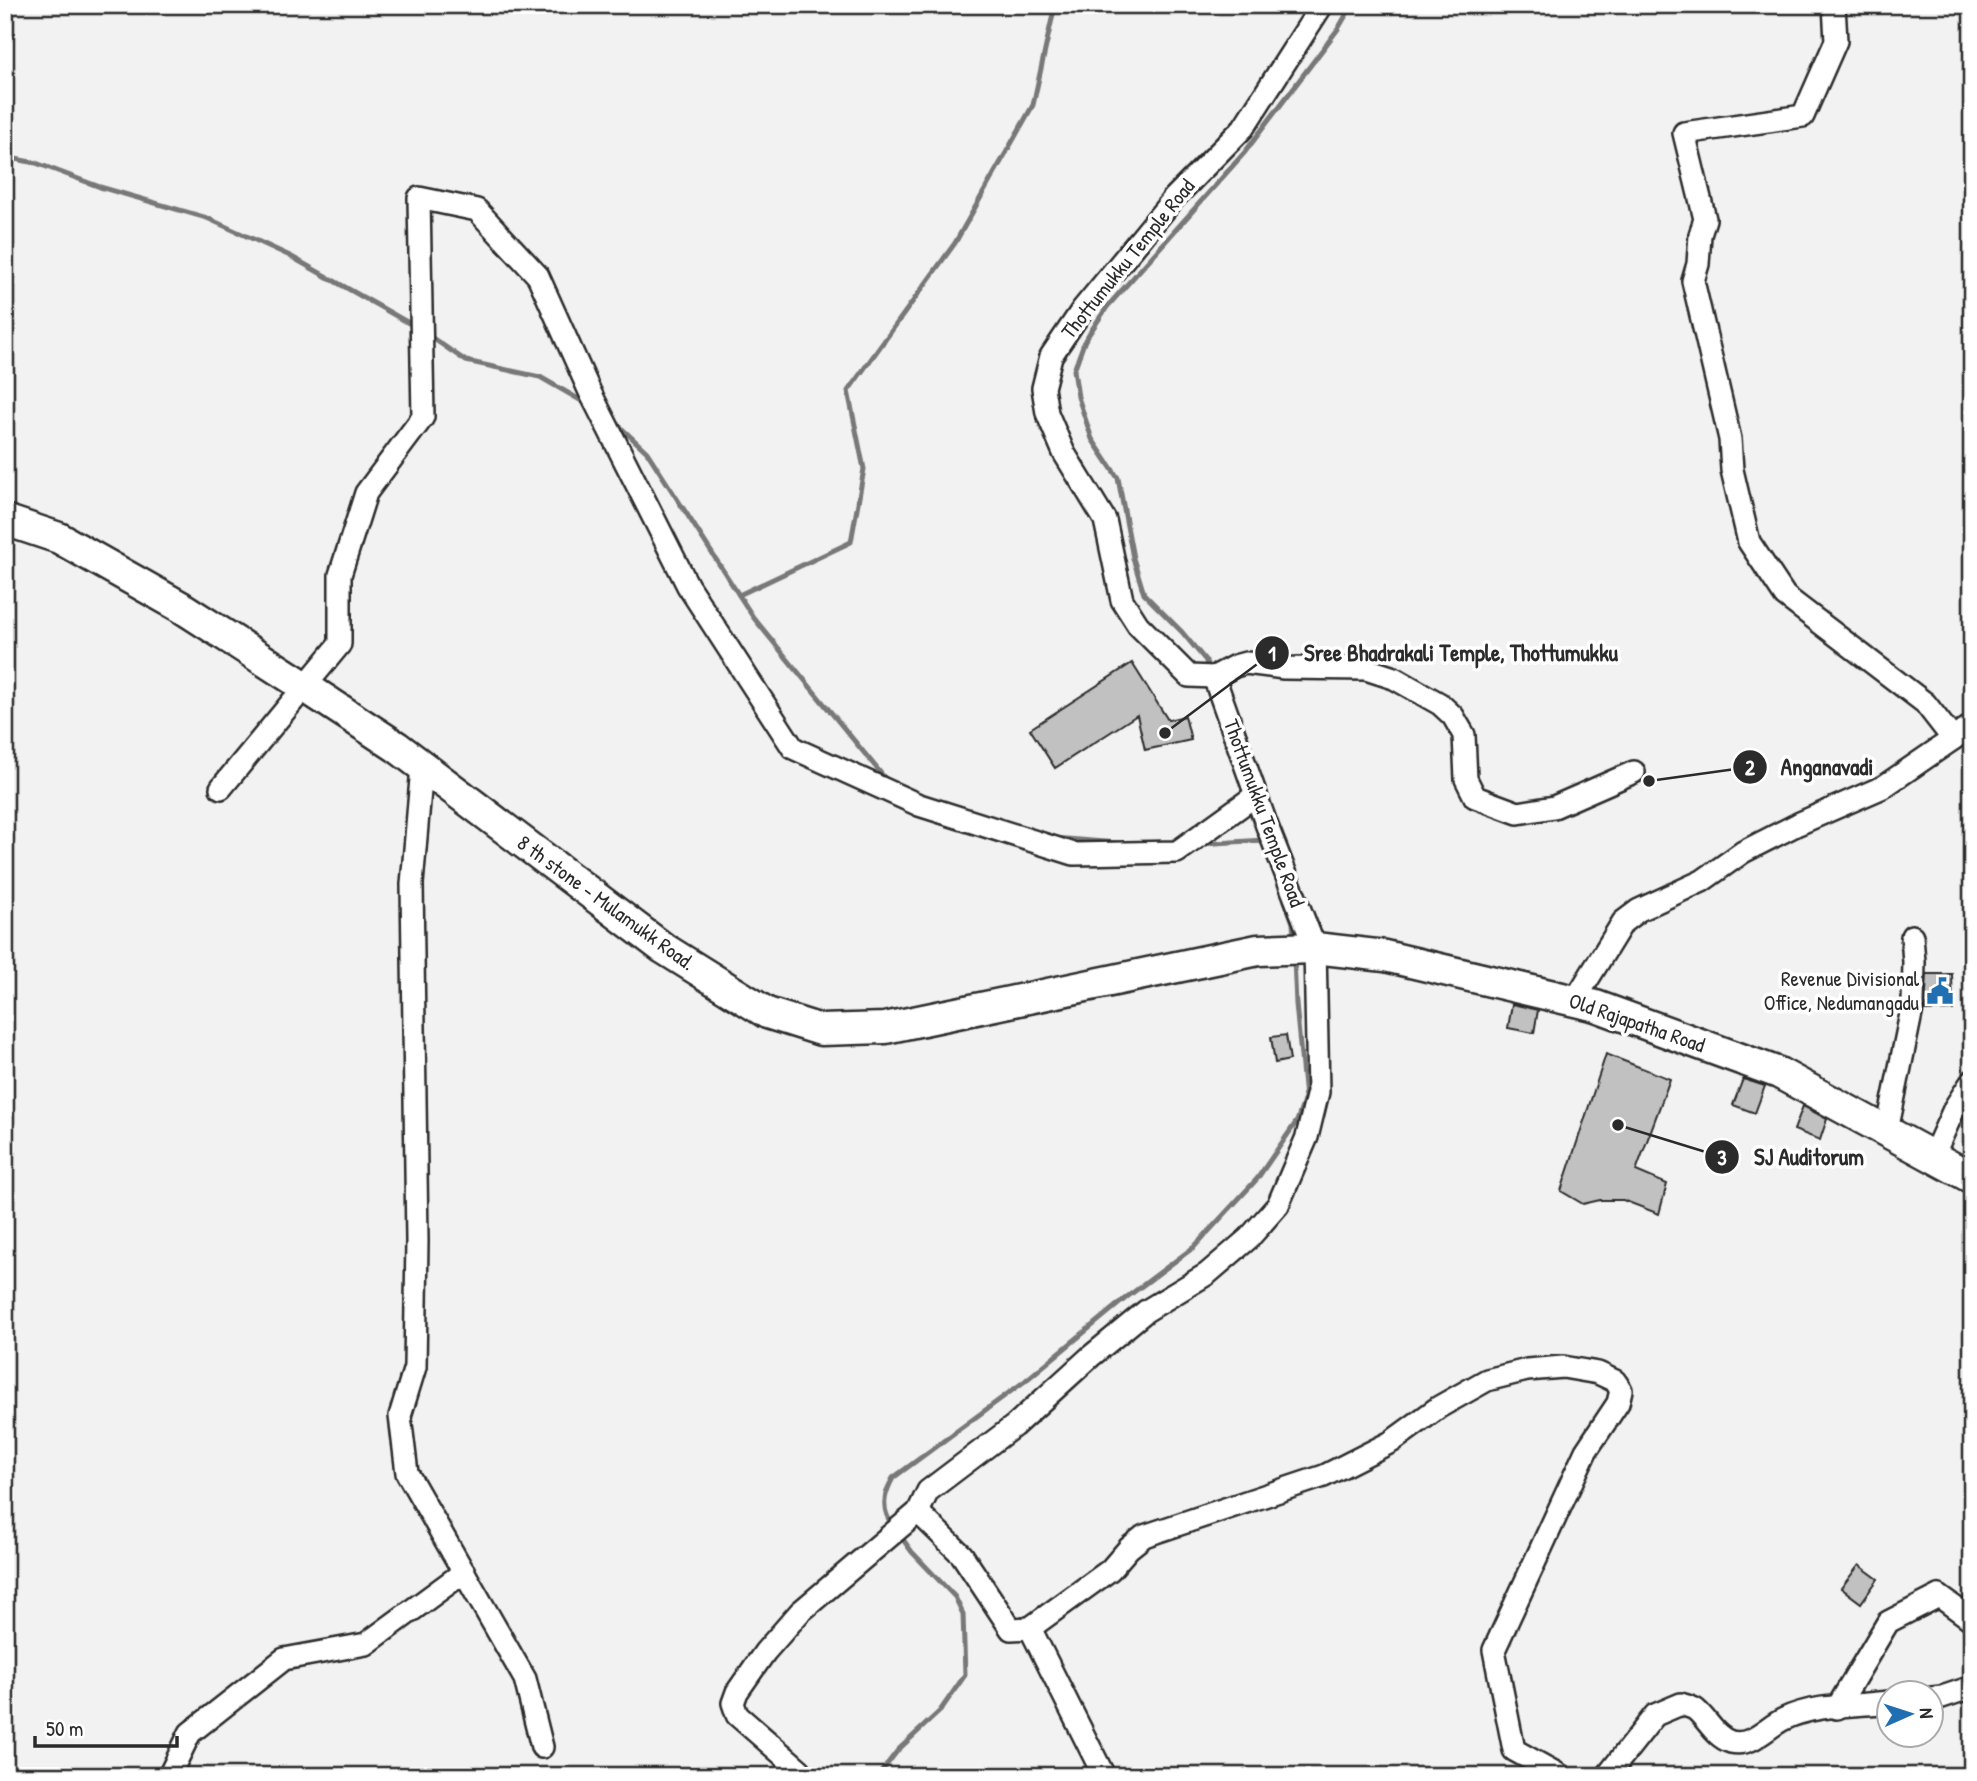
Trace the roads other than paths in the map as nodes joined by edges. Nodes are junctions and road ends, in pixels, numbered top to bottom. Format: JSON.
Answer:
{"nodes":[{"id":1,"x":1834,"y":5,"type":"edge"},
{"id":2,"x":1314,"y":10,"type":"edge"},
{"id":3,"x":5,"y":520,"type":"edge"},
{"id":4,"x":1214,"y":677,"type":"junction"},
{"id":5,"x":304,"y":686,"type":"junction"},
{"id":6,"x":1972,"y":724,"type":"edge"},
{"id":7,"x":1953,"y":740,"type":"junction"},
{"id":8,"x":422,"y":767,"type":"junction"},
{"id":9,"x":1634,"y":772,"type":"dead end"},
{"id":10,"x":221,"y":789,"type":"dead end"},
{"id":11,"x":1250,"y":800,"type":"junction"},
{"id":12,"x":1912,"y":936,"type":"dead end"},
{"id":13,"x":1311,"y":949,"type":"junction"},
{"id":14,"x":1276,"y":950,"type":"joint"},
{"id":15,"x":1575,"y":1000,"type":"junction"},
{"id":16,"x":1972,"y":1080,"type":"edge"},
{"id":17,"x":1887,"y":1131,"type":"junction"},
{"id":18,"x":1933,"y":1156,"type":"junction"},
{"id":19,"x":1972,"y":1178,"type":"edge"},
{"id":20,"x":906,"y":1522,"type":"junction"},
{"id":21,"x":464,"y":1572,"type":"junction"},
{"id":22,"x":1972,"y":1620,"type":"edge"},
{"id":23,"x":1030,"y":1628,"type":"junction"},
{"id":24,"x":1972,"y":1686,"type":"edge"},
{"id":25,"x":1946,"y":1696,"type":"edge"},
{"id":26,"x":1876,"y":1704,"type":"edge"},
{"id":27,"x":1837,"y":1708,"type":"junction"},
{"id":28,"x":542,"y":1747,"type":"dead end"},
{"id":29,"x":802,"y":1774,"type":"edge"},
{"id":30,"x":169,"y":1776,"type":"edge"},
{"id":31,"x":1104,"y":1776,"type":"edge"},
{"id":32,"x":1561,"y":1776,"type":"edge"},
{"id":33,"x":1607,"y":1776,"type":"edge"}],
"edges":[{"from":1,"to":7,"type":"street"},
{"from":2,"to":4,"type":"street","name":"Thottumukku Temple Road"},
{"from":3,"to":5,"type":"main road","name":"8 th stone - Mulamukk Road."},
{"from":4,"to":9,"type":"street"},
{"from":4,"to":11,"type":"street","name":"Thottumukku Temple Road"},
{"from":5,"to":8,"type":"main road","name":"8 th stone - Mulamukk Road."},
{"from":5,"to":10,"type":"street"},
{"from":5,"to":11,"type":"street"},
{"from":6,"to":7,"type":"street"},
{"from":7,"to":15,"type":"street"},
{"from":8,"to":14,"type":"main road","name":"8 th stone - Mulamukk Road."},
{"from":8,"to":21,"type":"street"},
{"from":11,"to":13,"type":"street","name":"Thottumukku Temple Road"},
{"from":12,"to":17,"type":"street"},
{"from":13,"to":14,"type":"main road","name":"Old Rajapatha Road"},
{"from":13,"to":15,"type":"main road","name":"Old Rajapatha Road"},
{"from":13,"to":20,"type":"street","name":"Thottumukku Temple Road"},
{"from":15,"to":17,"type":"main road","name":"Old Rajapatha Road"},
{"from":16,"to":18,"type":"street"},
{"from":17,"to":18,"type":"main road","name":"Old Rajapatha Road"},
{"from":18,"to":19,"type":"main road","name":"Old Rajapatha Road"},
{"from":20,"to":23,"type":"street"},
{"from":20,"to":29,"type":"street","name":"Thottumukku Temple Road"},
{"from":21,"to":28,"type":"street"},
{"from":21,"to":30,"type":"street"},
{"from":22,"to":27,"type":"street"},
{"from":23,"to":31,"type":"street"},
{"from":23,"to":32,"type":"street"},
{"from":24,"to":25,"type":"street"},
{"from":26,"to":27,"type":"street"},
{"from":27,"to":33,"type":"street"}]}
